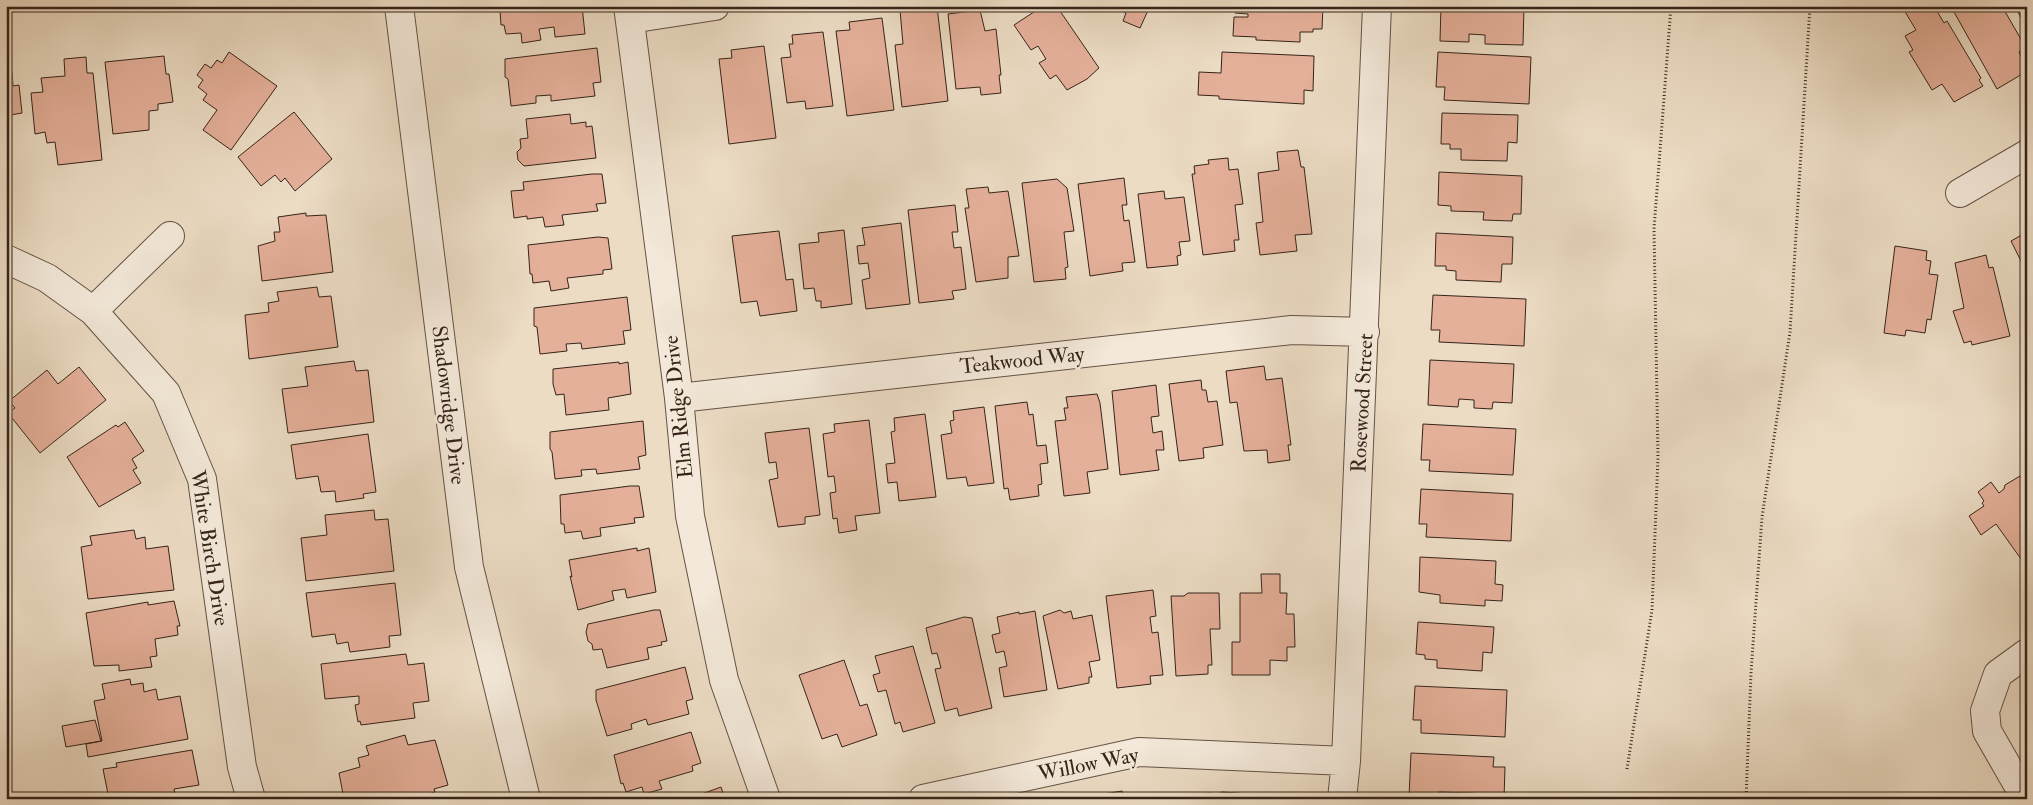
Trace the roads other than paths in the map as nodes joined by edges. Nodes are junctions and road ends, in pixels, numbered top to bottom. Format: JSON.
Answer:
{"nodes":[{"id":1,"x":399,"y":6,"type":"edge"},
{"id":2,"x":715,"y":6,"type":"edge"},
{"id":3,"x":1377,"y":6,"type":"edge"},
{"id":4,"x":629,"y":12,"type":"edge"},
{"id":5,"x":2027,"y":154,"type":"edge"},
{"id":6,"x":1960,"y":193,"type":"dead end"},
{"id":7,"x":170,"y":236,"type":"dead end"},
{"id":8,"x":6,"y":259,"type":"edge"},
{"id":9,"x":92,"y":311,"type":"junction"},
{"id":10,"x":1365,"y":332,"type":"junction"},
{"id":11,"x":679,"y":398,"type":"junction"},
{"id":12,"x":2027,"y":653,"type":"edge"},
{"id":13,"x":1346,"y":760,"type":"junction"},
{"id":14,"x":251,"y":799,"type":"edge"},
{"id":15,"x":526,"y":799,"type":"edge"},
{"id":16,"x":766,"y":799,"type":"edge"},
{"id":17,"x":923,"y":799,"type":"edge"},
{"id":18,"x":1342,"y":799,"type":"edge"},
{"id":19,"x":2026,"y":799,"type":"edge"}],
"edges":[{"from":1,"to":15,"type":"street","name":"Shadowridge Drive"},
{"from":2,"to":4,"type":"street"},
{"from":3,"to":10,"type":"street","name":"Rosewood Street"},
{"from":4,"to":11,"type":"street","name":"Elm Ridge Drive"},
{"from":5,"to":6,"type":"street"},
{"from":7,"to":9,"type":"street"},
{"from":8,"to":9,"type":"street","name":"White Birch Drive"},
{"from":9,"to":14,"type":"street","name":"White Birch Drive"},
{"from":10,"to":11,"type":"street","name":"Teakwood Way"},
{"from":10,"to":13,"type":"street","name":"Rosewood Street"},
{"from":11,"to":16,"type":"street","name":"Elm Ridge Drive"},
{"from":12,"to":19,"type":"street"},
{"from":13,"to":17,"type":"street","name":"Willow Way"},
{"from":13,"to":18,"type":"street","name":"Rosewood Street"}]}
